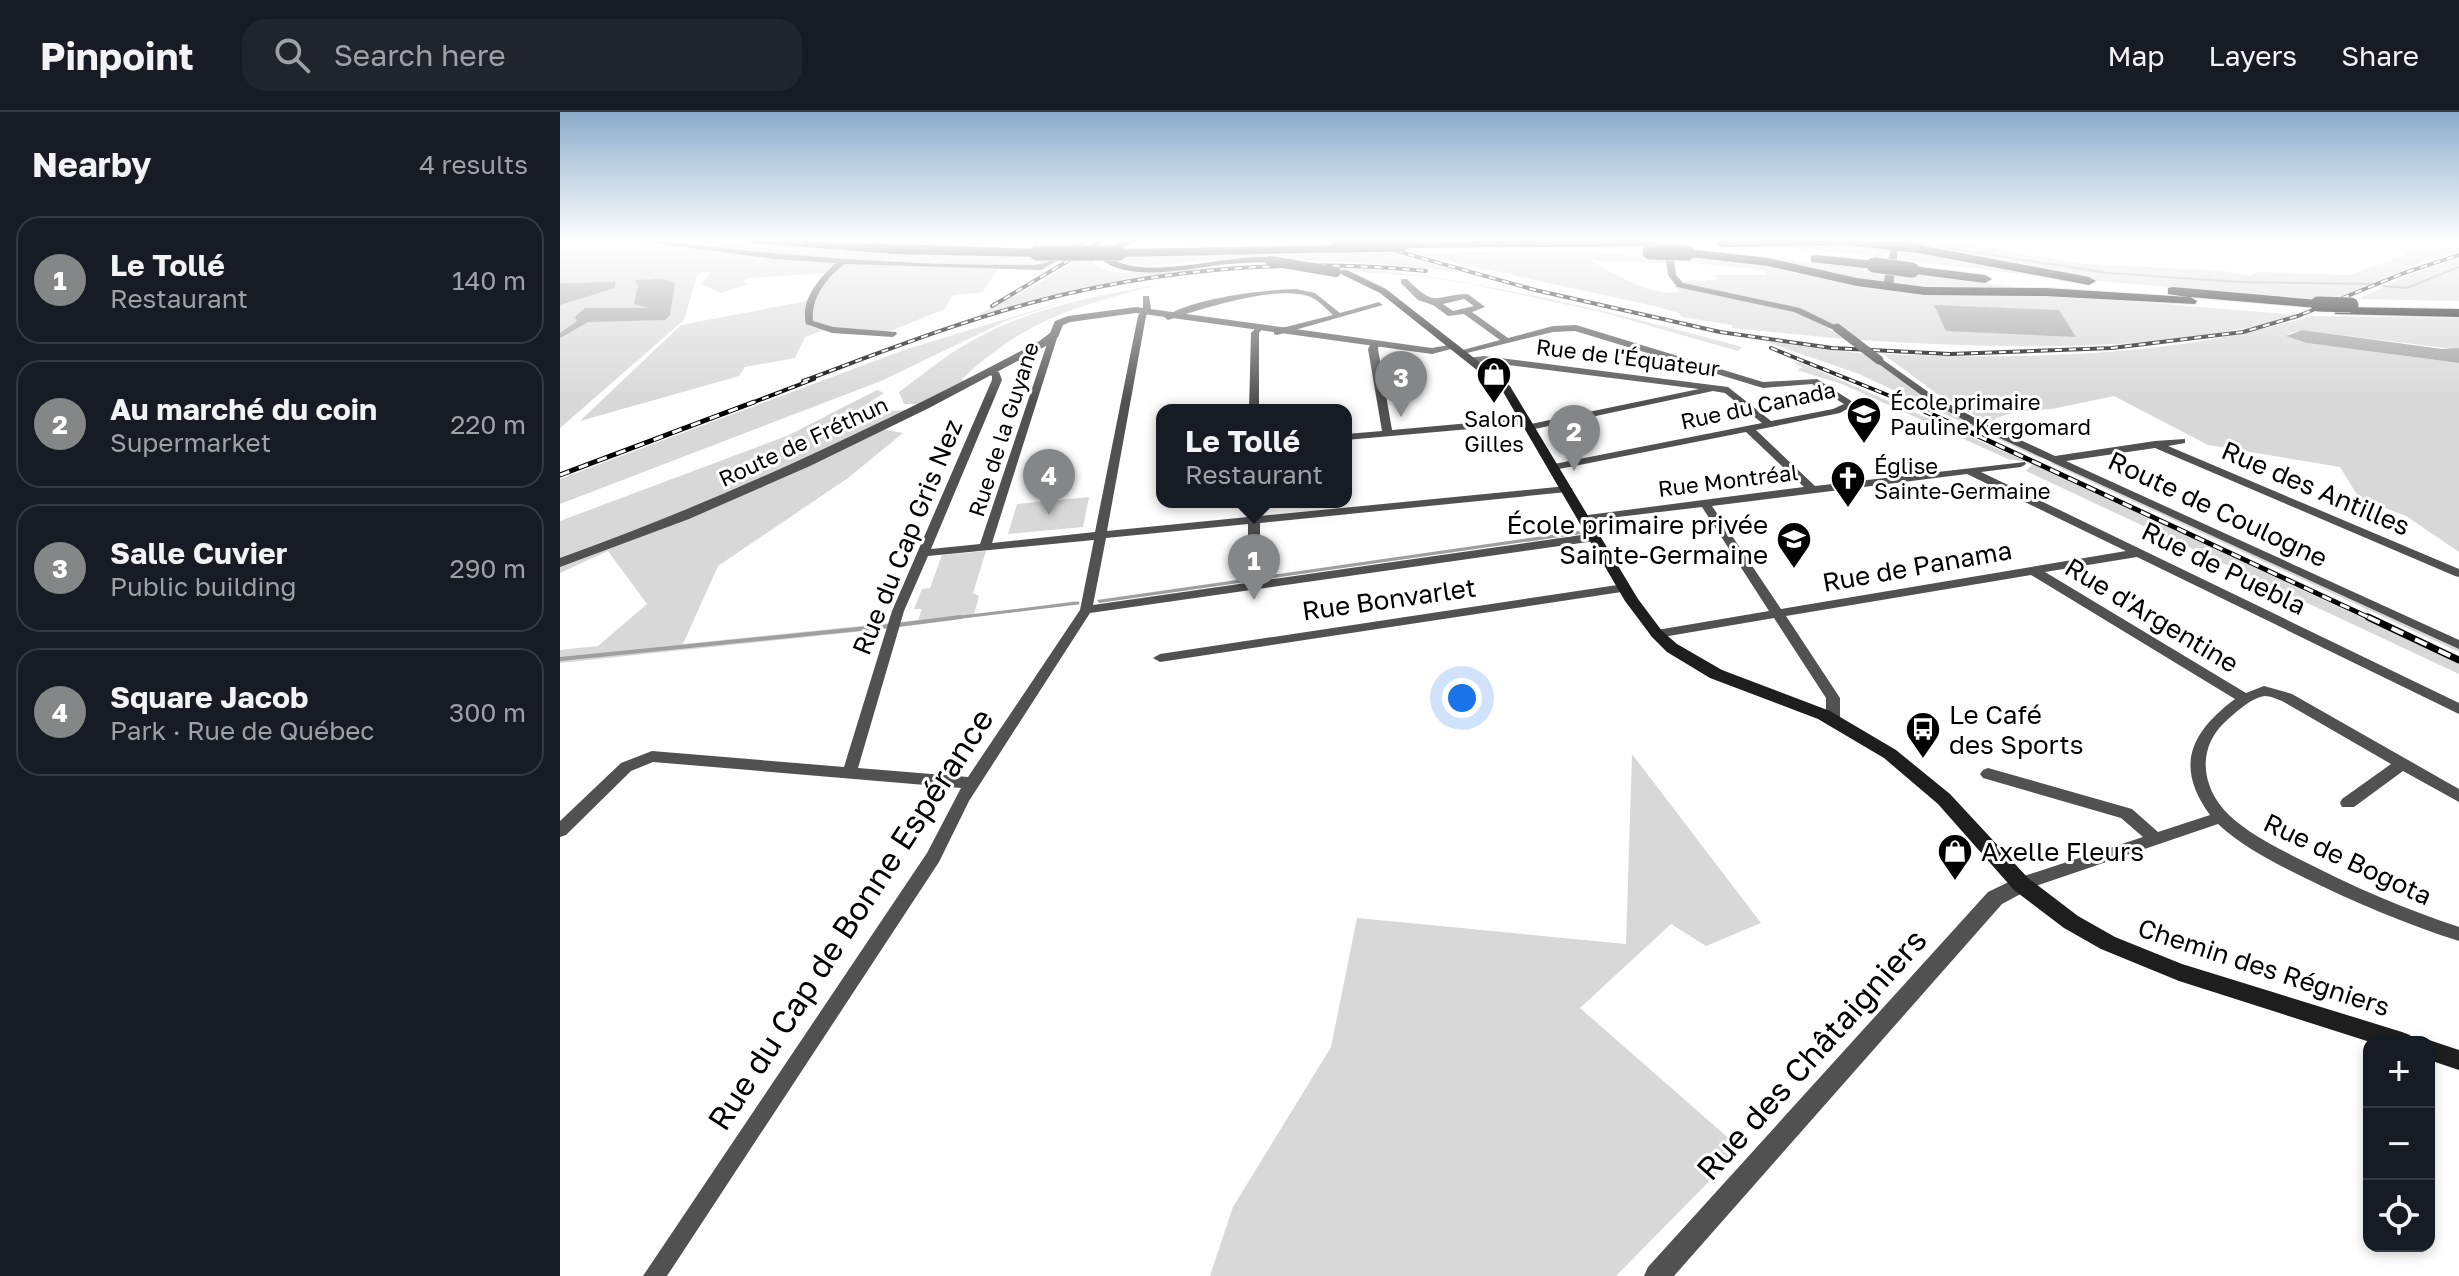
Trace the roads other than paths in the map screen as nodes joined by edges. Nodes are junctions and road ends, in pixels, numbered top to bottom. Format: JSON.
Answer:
{"nodes":[{"id":1,"x":815,"y":293,"type":"edge"},
{"id":2,"x":1273,"y":293,"type":"edge"},
{"id":3,"x":1300,"y":293,"type":"edge"},
{"id":4,"x":1380,"y":293,"type":"edge"},
{"id":5,"x":1416,"y":293,"type":"edge"},
{"id":6,"x":1720,"y":293,"type":"edge"},
{"id":7,"x":2066,"y":293,"type":"edge"},
{"id":8,"x":2127,"y":293,"type":"edge"},
{"id":9,"x":2173,"y":293,"type":"edge"},
{"id":10,"x":2195,"y":293,"type":"edge"},
{"id":11,"x":1146,"y":298,"type":"dead end"},
{"id":12,"x":2190,"y":301,"type":"junction"},
{"id":13,"x":1436,"y":303,"type":"junction"},
{"id":14,"x":1379,"y":305,"type":"dead end"},
{"id":15,"x":2313,"y":306,"type":"junction"},
{"id":16,"x":2459,"y":306,"type":"edge"},
{"id":17,"x":2345,"y":308,"type":"junction"},
{"id":18,"x":1466,"y":311,"type":"junction"},
{"id":19,"x":1144,"y":312,"type":"junction"},
{"id":20,"x":2459,"y":313,"type":"edge"},
{"id":21,"x":1338,"y":315,"type":"junction"},
{"id":22,"x":1168,"y":317,"type":"junction"},
{"id":23,"x":1056,"y":329,"type":"junction"},
{"id":24,"x":1258,"y":329,"type":"junction"},
{"id":25,"x":1277,"y":332,"type":"junction"},
{"id":26,"x":893,"y":334,"type":"dead end"},
{"id":27,"x":1506,"y":341,"type":"junction"},
{"id":28,"x":1375,"y":344,"type":"junction"},
{"id":29,"x":1462,"y":353,"type":"junction"},
{"id":30,"x":990,"y":372,"type":"junction"},
{"id":31,"x":1713,"y":388,"type":"junction"},
{"id":32,"x":1254,"y":404,"type":"edge"},
{"id":33,"x":1768,"y":423,"type":"junction"},
{"id":34,"x":1528,"y":424,"type":"junction"},
{"id":35,"x":1747,"y":427,"type":"junction"},
{"id":36,"x":1387,"y":433,"type":"junction"},
{"id":37,"x":1352,"y":436,"type":"edge"},
{"id":38,"x":2181,"y":441,"type":"dead end"},
{"id":39,"x":2155,"y":444,"type":"junction"},
{"id":40,"x":2055,"y":459,"type":"junction"},
{"id":41,"x":2021,"y":464,"type":"dead end"},
{"id":42,"x":1554,"y":467,"type":"junction"},
{"id":43,"x":1968,"y":470,"type":"junction"},
{"id":44,"x":1567,"y":489,"type":"junction"},
{"id":45,"x":1812,"y":489,"type":"junction"},
{"id":46,"x":1705,"y":503,"type":"junction"},
{"id":47,"x":1254,"y":508,"type":"edge"},
{"id":48,"x":1584,"y":518,"type":"junction"},
{"id":49,"x":1254,"y":520,"type":"junction"},
{"id":50,"x":1102,"y":535,"type":"junction"},
{"id":51,"x":1595,"y":537,"type":"junction"},
{"id":52,"x":985,"y":547,"type":"junction"},
{"id":53,"x":2138,"y":552,"type":"junction"},
{"id":54,"x":923,"y":553,"type":"junction"},
{"id":55,"x":560,"y":563,"type":"edge"},
{"id":56,"x":1254,"y":564,"type":"dead end"},
{"id":57,"x":2032,"y":570,"type":"junction"},
{"id":58,"x":2459,"y":573,"type":"edge"},
{"id":59,"x":1624,"y":588,"type":"junction"},
{"id":60,"x":1086,"y":610,"type":"junction"},
{"id":61,"x":1777,"y":614,"type":"junction"},
{"id":62,"x":1657,"y":634,"type":"junction"},
{"id":63,"x":2459,"y":645,"type":"edge"},
{"id":64,"x":1160,"y":658,"type":"dead end"},
{"id":65,"x":2245,"y":699,"type":"junction"},
{"id":66,"x":2459,"y":709,"type":"edge"},
{"id":67,"x":1833,"y":720,"type":"junction"},
{"id":68,"x":2403,"y":763,"type":"junction"},
{"id":69,"x":850,"y":771,"type":"junction"},
{"id":70,"x":1988,"y":774,"type":"dead end"},
{"id":71,"x":972,"y":783,"type":"junction"},
{"id":72,"x":2459,"y":796,"type":"edge"},
{"id":73,"x":2348,"y":803,"type":"dead end"},
{"id":74,"x":2221,"y":817,"type":"junction"},
{"id":75,"x":560,"y":831,"type":"edge"},
{"id":76,"x":2156,"y":839,"type":"junction"},
{"id":77,"x":2021,"y":884,"type":"junction"},
{"id":78,"x":2459,"y":934,"type":"edge"},
{"id":79,"x":2383,"y":1036,"type":"edge"},
{"id":80,"x":2435,"y":1052,"type":"edge"},
{"id":81,"x":2459,"y":1060,"type":"edge"},
{"id":82,"x":654,"y":1276,"type":"edge"},
{"id":83,"x":1657,"y":1276,"type":"edge"}],
"edges":[{"from":1,"to":26,"type":"street"},
{"from":2,"to":22,"type":"street"},
{"from":3,"to":21,"type":"street"},
{"from":4,"to":29,"type":"main road","name":"Chemin des Régniers"},
{"from":5,"to":13,"type":"street"},
{"from":6,"to":40,"type":"street","name":"Route de Coulogne","bridge":true},
{"from":7,"to":12,"type":"highway"},
{"from":8,"to":12,"type":"highway"},
{"from":9,"to":15,"type":"highway"},
{"from":10,"to":15,"type":"highway"},
{"from":11,"to":19,"type":"street","name":"Rue du Cap de Bonne Espérance"},
{"from":12,"to":15,"type":"highway"},
{"from":13,"to":18,"type":"street"},
{"from":13,"to":18,"type":"street"},
{"from":14,"to":21,"type":"street"},
{"from":15,"to":17,"type":"highway"},
{"from":16,"to":17,"type":"highway"},
{"from":17,"to":20,"type":"highway"},
{"from":18,"to":27,"type":"street"},
{"from":19,"to":22,"type":"street"},
{"from":19,"to":23,"type":"street","name":"Route de Fréthun"},
{"from":19,"to":50,"type":"street","name":"Rue du Cap de Bonne Espérance"},
{"from":21,"to":25,"type":"street"},
{"from":22,"to":24,"type":"street"},
{"from":23,"to":30,"type":"street","name":"Route de Fréthun"},
{"from":23,"to":52,"type":"street","name":"Rue de la Guyane"},
{"from":24,"to":25,"type":"street"},
{"from":24,"to":32,"type":"street"},
{"from":25,"to":28,"type":"street"},
{"from":27,"to":29,"type":"street","name":"Rue du Canada"},
{"from":27,"to":33,"type":"street","name":"Rue du Canada"},
{"from":28,"to":29,"type":"street"},
{"from":28,"to":36,"type":"street"},
{"from":29,"to":31,"type":"street","name":"Rue de l'Équateur"},
{"from":29,"to":34,"type":"main road","name":"Chemin des Régniers"},
{"from":30,"to":54,"type":"street","name":"Rue du Cap Gris Nez"},
{"from":30,"to":55,"type":"street","name":"Route de Fréthun"},
{"from":31,"to":33,"type":"street","name":"Rue de l'Équateur"},
{"from":31,"to":34,"type":"street"},
{"from":33,"to":35,"type":"street","name":"Rue du Canada"},
{"from":34,"to":36,"type":"street"},
{"from":34,"to":42,"type":"main road","name":"Chemin des Régniers"},
{"from":35,"to":42,"type":"street","name":"Rue du Canada"},
{"from":35,"to":45,"type":"street"},
{"from":36,"to":37,"type":"street"},
{"from":38,"to":39,"type":"street"},
{"from":39,"to":40,"type":"street"},
{"from":39,"to":58,"type":"street","name":"Rue des Antilles"},
{"from":40,"to":63,"type":"street","name":"Route de Coulogne"},
{"from":41,"to":43,"type":"street","name":"Rue Montréal"},
{"from":42,"to":44,"type":"main road","name":"Chemin des Régniers"},
{"from":43,"to":45,"type":"street","name":"Rue Montréal"},
{"from":43,"to":53,"type":"street","name":"Rue de Puebla"},
{"from":44,"to":48,"type":"main road","name":"Chemin des Régniers"},
{"from":44,"to":49,"type":"street"},
{"from":45,"to":46,"type":"street","name":"Rue Montréal"},
{"from":46,"to":48,"type":"street","name":"Rue Montréal"},
{"from":46,"to":61,"type":"street"},
{"from":47,"to":49,"type":"street"},
{"from":48,"to":51,"type":"main road","name":"Chemin des Régniers"},
{"from":49,"to":50,"type":"street"},
{"from":49,"to":56,"type":"street"},
{"from":50,"to":52,"type":"street"},
{"from":50,"to":60,"type":"street","name":"Rue du Cap de Bonne Espérance"},
{"from":51,"to":59,"type":"main road","name":"Chemin des Régniers"},
{"from":51,"to":60,"type":"street"},
{"from":52,"to":54,"type":"street"},
{"from":53,"to":57,"type":"street","name":"Rue de Panama"},
{"from":53,"to":66,"type":"street","name":"Rue de Puebla"},
{"from":54,"to":69,"type":"street","name":"Rue du Cap Gris Nez"},
{"from":57,"to":61,"type":"street","name":"Rue de Panama"},
{"from":57,"to":65,"type":"street","name":"Rue d'Argentine"},
{"from":59,"to":62,"type":"main road","name":"Chemin des Régniers"},
{"from":59,"to":64,"type":"street","name":"Rue Bonvarlet"},
{"from":60,"to":71,"type":"street","name":"Rue du Cap de Bonne Espérance"},
{"from":61,"to":62,"type":"street","name":"Rue de Panama"},
{"from":61,"to":67,"type":"street"},
{"from":62,"to":67,"type":"main road","name":"Chemin des Régniers"},
{"from":65,"to":68,"type":"street","name":"Rue d'Argentine"},
{"from":65,"to":74,"type":"street","name":"Rue de Bogota"},
{"from":67,"to":77,"type":"main road","name":"Chemin des Régniers"},
{"from":68,"to":72,"type":"street","name":"Rue d'Argentine"},
{"from":68,"to":73,"type":"street"},
{"from":69,"to":71,"type":"street"},
{"from":69,"to":75,"type":"street"},
{"from":70,"to":76,"type":"street"},
{"from":71,"to":82,"type":"street","name":"Rue du Cap de Bonne Espérance"},
{"from":74,"to":76,"type":"street"},
{"from":74,"to":78,"type":"street","name":"Rue de Bogota"},
{"from":76,"to":77,"type":"street"},
{"from":77,"to":79,"type":"main road","name":"Chemin des Régniers"},
{"from":77,"to":83,"type":"street","name":"Rue des Châtaigniers"},
{"from":80,"to":81,"type":"main road"}]}
